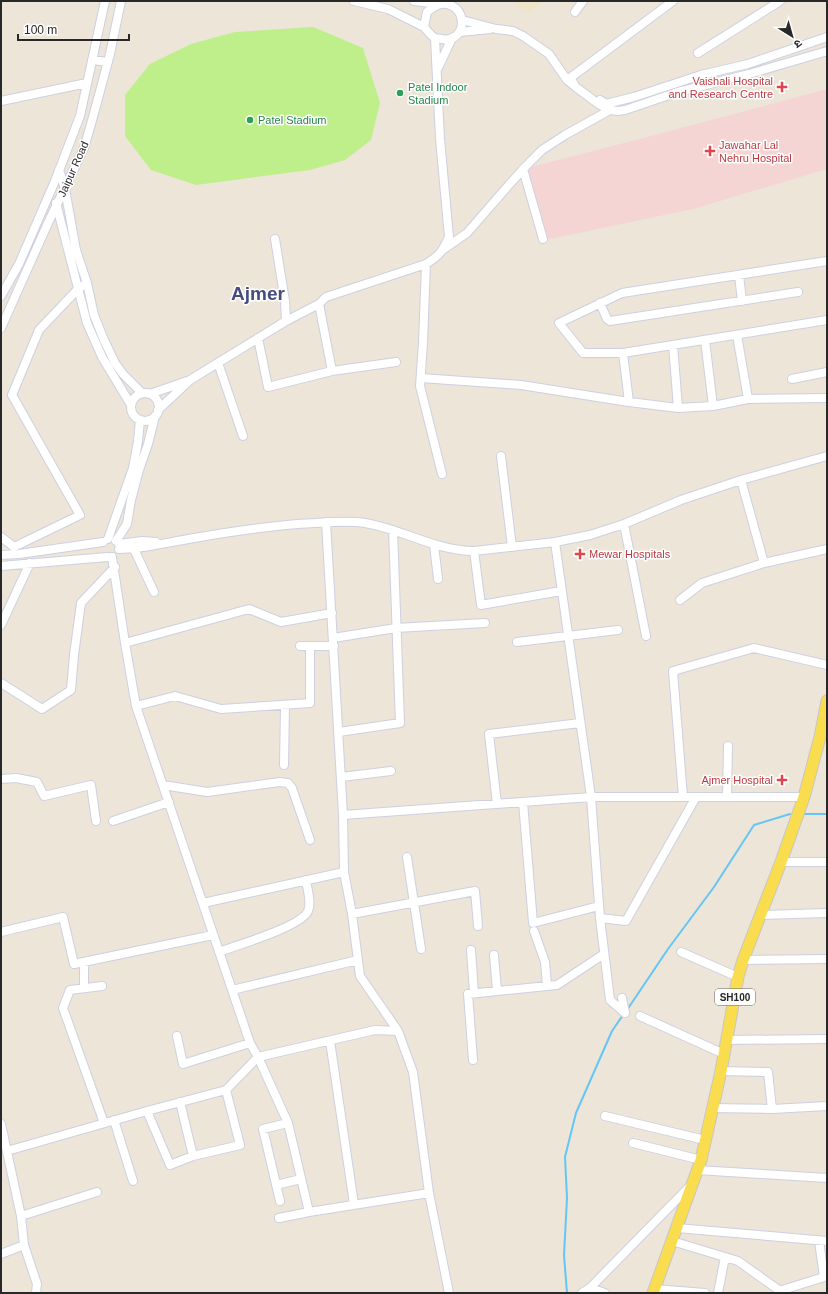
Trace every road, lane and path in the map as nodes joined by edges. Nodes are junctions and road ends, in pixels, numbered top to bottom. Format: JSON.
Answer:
{"nodes":[{"id":1,"x":105,"y":1,"type":"edge"},
{"id":2,"x":121,"y":1,"type":"edge"},
{"id":3,"x":354,"y":1,"type":"edge"},
{"id":4,"x":414,"y":1,"type":"edge"},
{"id":5,"x":583,"y":1,"type":"edge"},
{"id":6,"x":673,"y":1,"type":"edge"},
{"id":7,"x":780,"y":1,"type":"edge"},
{"id":8,"x":452,"y":3,"type":"edge"},
{"id":9,"x":440,"y":4,"type":"junction"},
{"id":10,"x":575,"y":12,"type":"dead end"},
{"id":11,"x":462,"y":20,"type":"junction"},
{"id":12,"x":424,"y":27,"type":"junction"},
{"id":13,"x":496,"y":29,"type":"junction"},
{"id":14,"x":460,"y":32,"type":"junction"},
{"id":15,"x":827,"y":37,"type":"edge"},
{"id":16,"x":435,"y":38,"type":"junction"},
{"id":17,"x":452,"y":38,"type":"junction"},
{"id":18,"x":827,"y":51,"type":"edge"},
{"id":19,"x":698,"y":53,"type":"dead end"},
{"id":20,"x":92,"y":60,"type":"junction"},
{"id":21,"x":108,"y":62,"type":"junction"},
{"id":22,"x":748,"y":64,"type":"junction"},
{"id":23,"x":437,"y":69,"type":"junction"},
{"id":24,"x":562,"y":72,"type":"junction"},
{"id":25,"x":749,"y":74,"type":"junction"},
{"id":26,"x":570,"y":78,"type":"junction"},
{"id":27,"x":87,"y":83,"type":"junction"},
{"id":28,"x":676,"y":83,"type":"junction"},
{"id":29,"x":577,"y":88,"type":"junction"},
{"id":30,"x":678,"y":92,"type":"junction"},
{"id":31,"x":1,"y":101,"type":"edge"},
{"id":32,"x":610,"y":110,"type":"junction"},
{"id":33,"x":523,"y":169,"type":"junction"},
{"id":34,"x":59,"y":170,"type":"junction"},
{"id":35,"x":65,"y":189,"type":"junction"},
{"id":36,"x":51,"y":190,"type":"junction"},
{"id":37,"x":57,"y":204,"type":"junction"},
{"id":38,"x":275,"y":239,"type":"dead end"},
{"id":39,"x":543,"y":239,"type":"dead end"},
{"id":40,"x":444,"y":249,"type":"junction"},
{"id":41,"x":827,"y":262,"type":"edge"},
{"id":42,"x":426,"y":264,"type":"junction"},
{"id":43,"x":739,"y":275,"type":"junction"},
{"id":44,"x":87,"y":284,"type":"junction"},
{"id":45,"x":78,"y":289,"type":"junction"},
{"id":46,"x":798,"y":292,"type":"dead end"},
{"id":47,"x":1,"y":296,"type":"edge"},
{"id":48,"x":742,"y":301,"type":"junction"},
{"id":49,"x":600,"y":303,"type":"junction"},
{"id":50,"x":319,"y":304,"type":"junction"},
{"id":51,"x":827,"y":320,"type":"edge"},
{"id":52,"x":286,"y":321,"type":"junction"},
{"id":53,"x":1,"y":328,"type":"edge"},
{"id":54,"x":737,"y":335,"type":"junction"},
{"id":55,"x":258,"y":338,"type":"junction"},
{"id":56,"x":705,"y":340,"type":"junction"},
{"id":57,"x":100,"y":342,"type":"junction"},
{"id":58,"x":673,"y":345,"type":"junction"},
{"id":59,"x":623,"y":353,"type":"junction"},
{"id":60,"x":396,"y":362,"type":"dead end"},
{"id":61,"x":218,"y":363,"type":"junction"},
{"id":62,"x":421,"y":370,"type":"junction"},
{"id":63,"x":332,"y":371,"type":"junction"},
{"id":64,"x":827,"y":372,"type":"edge"},
{"id":65,"x":792,"y":379,"type":"dead end"},
{"id":66,"x":190,"y":380,"type":"junction"},
{"id":67,"x":146,"y":393,"type":"junction"},
{"id":68,"x":827,"y":398,"type":"edge"},
{"id":69,"x":748,"y":399,"type":"junction"},
{"id":70,"x":629,"y":402,"type":"junction"},
{"id":71,"x":131,"y":405,"type":"junction"},
{"id":72,"x":714,"y":406,"type":"junction"},
{"id":73,"x":678,"y":408,"type":"junction"},
{"id":74,"x":157,"y":413,"type":"junction"},
{"id":75,"x":140,"y":420,"type":"junction"},
{"id":76,"x":243,"y":436,"type":"dead end"},
{"id":77,"x":501,"y":456,"type":"dead end"},
{"id":78,"x":827,"y":456,"type":"edge"},
{"id":79,"x":442,"y":474,"type":"dead end"},
{"id":80,"x":741,"y":480,"type":"junction"},
{"id":81,"x":326,"y":522,"type":"junction"},
{"id":82,"x":624,"y":524,"type":"junction"},
{"id":83,"x":393,"y":530,"type":"junction"},
{"id":84,"x":1,"y":537,"type":"edge"},
{"id":85,"x":555,"y":542,"type":"junction"},
{"id":86,"x":113,"y":543,"type":"junction"},
{"id":87,"x":165,"y":543,"type":"junction"},
{"id":88,"x":434,"y":545,"type":"junction"},
{"id":89,"x":512,"y":547,"type":"junction"},
{"id":90,"x":134,"y":549,"type":"junction"},
{"id":91,"x":827,"y":549,"type":"edge"},
{"id":92,"x":474,"y":551,"type":"junction"},
{"id":93,"x":1,"y":555,"type":"edge"},
{"id":94,"x":110,"y":557,"type":"junction"},
{"id":95,"x":30,"y":563,"type":"junction"},
{"id":96,"x":764,"y":563,"type":"junction"},
{"id":97,"x":1,"y":566,"type":"edge"},
{"id":98,"x":115,"y":567,"type":"junction"},
{"id":99,"x":438,"y":579,"type":"dead end"},
{"id":100,"x":562,"y":591,"type":"junction"},
{"id":101,"x":154,"y":592,"type":"dead end"},
{"id":102,"x":680,"y":600,"type":"dead end"},
{"id":103,"x":332,"y":613,"type":"junction"},
{"id":104,"x":485,"y":623,"type":"dead end"},
{"id":105,"x":1,"y":625,"type":"edge"},
{"id":106,"x":396,"y":628,"type":"junction"},
{"id":107,"x":618,"y":630,"type":"dead end"},
{"id":108,"x":568,"y":636,"type":"junction"},
{"id":109,"x":646,"y":636,"type":"dead end"},
{"id":110,"x":334,"y":642,"type":"junction"},
{"id":111,"x":517,"y":642,"type":"dead end"},
{"id":112,"x":125,"y":643,"type":"junction"},
{"id":113,"x":300,"y":646,"type":"dead end"},
{"id":114,"x":310,"y":646,"type":"junction"},
{"id":115,"x":827,"y":665,"type":"edge"},
{"id":116,"x":1,"y":683,"type":"edge"},
{"id":117,"x":827,"y":701,"type":"edge"},
{"id":118,"x":136,"y":706,"type":"junction"},
{"id":119,"x":285,"y":706,"type":"junction"},
{"id":120,"x":580,"y":723,"type":"junction"},
{"id":121,"x":339,"y":732,"type":"junction"},
{"id":122,"x":728,"y":746,"type":"dead end"},
{"id":123,"x":284,"y":765,"type":"dead end"},
{"id":124,"x":391,"y":771,"type":"dead end"},
{"id":125,"x":341,"y":778,"type":"junction"},
{"id":126,"x":1,"y":779,"type":"edge"},
{"id":127,"x":163,"y":785,"type":"junction"},
{"id":128,"x":591,"y":797,"type":"junction"},
{"id":129,"x":683,"y":797,"type":"junction"},
{"id":130,"x":696,"y":797,"type":"junction"},
{"id":131,"x":727,"y":797,"type":"junction"},
{"id":132,"x":803,"y":800,"type":"junction"},
{"id":133,"x":169,"y":802,"type":"junction"},
{"id":134,"x":523,"y":802,"type":"junction"},
{"id":135,"x":497,"y":804,"type":"junction"},
{"id":136,"x":343,"y":815,"type":"junction"},
{"id":137,"x":96,"y":821,"type":"dead end"},
{"id":138,"x":113,"y":821,"type":"dead end"},
{"id":139,"x":310,"y":840,"type":"dead end"},
{"id":140,"x":407,"y":858,"type":"dead end"},
{"id":141,"x":781,"y":862,"type":"junction"},
{"id":142,"x":827,"y":862,"type":"edge"},
{"id":143,"x":344,"y":872,"type":"junction"},
{"id":144,"x":306,"y":880,"type":"junction"},
{"id":145,"x":203,"y":903,"type":"junction"},
{"id":146,"x":414,"y":903,"type":"junction"},
{"id":147,"x":599,"y":906,"type":"junction"},
{"id":148,"x":827,"y":913,"type":"edge"},
{"id":149,"x":352,"y":914,"type":"junction"},
{"id":150,"x":760,"y":915,"type":"junction"},
{"id":151,"x":600,"y":918,"type":"junction"},
{"id":152,"x":478,"y":926,"type":"dead end"},
{"id":153,"x":534,"y":931,"type":"dead end"},
{"id":154,"x":1,"y":932,"type":"edge"},
{"id":155,"x":214,"y":935,"type":"junction"},
{"id":156,"x":421,"y":949,"type":"dead end"},
{"id":157,"x":471,"y":950,"type":"dead end"},
{"id":158,"x":219,"y":952,"type":"junction"},
{"id":159,"x":681,"y":952,"type":"dead end"},
{"id":160,"x":604,"y":954,"type":"junction"},
{"id":161,"x":494,"y":955,"type":"dead end"},
{"id":162,"x":827,"y":959,"type":"edge"},
{"id":163,"x":358,"y":960,"type":"junction"},
{"id":164,"x":743,"y":960,"type":"junction"},
{"id":165,"x":84,"y":962,"type":"junction"},
{"id":166,"x":738,"y":978,"type":"junction"},
{"id":167,"x":102,"y":986,"type":"dead end"},
{"id":168,"x":547,"y":986,"type":"junction"},
{"id":169,"x":84,"y":988,"type":"junction"},
{"id":170,"x":232,"y":990,"type":"junction"},
{"id":171,"x":498,"y":991,"type":"junction"},
{"id":172,"x":474,"y":993,"type":"junction"},
{"id":173,"x":622,"y":998,"type":"dead end"},
{"id":174,"x":640,"y":1016,"type":"dead end"},
{"id":175,"x":398,"y":1030,"type":"junction"},
{"id":176,"x":177,"y":1036,"type":"dead end"},
{"id":177,"x":827,"y":1039,"type":"edge"},
{"id":178,"x":726,"y":1040,"type":"junction"},
{"id":179,"x":330,"y":1041,"type":"junction"},
{"id":180,"x":250,"y":1042,"type":"junction"},
{"id":181,"x":724,"y":1054,"type":"junction"},
{"id":182,"x":258,"y":1057,"type":"junction"},
{"id":183,"x":473,"y":1060,"type":"dead end"},
{"id":184,"x":721,"y":1071,"type":"junction"},
{"id":185,"x":226,"y":1090,"type":"junction"},
{"id":186,"x":180,"y":1102,"type":"junction"},
{"id":187,"x":827,"y":1106,"type":"edge"},
{"id":188,"x":712,"y":1108,"type":"junction"},
{"id":189,"x":772,"y":1109,"type":"junction"},
{"id":190,"x":147,"y":1111,"type":"junction"},
{"id":191,"x":605,"y":1116,"type":"dead end"},
{"id":192,"x":114,"y":1120,"type":"junction"},
{"id":193,"x":104,"y":1123,"type":"junction"},
{"id":194,"x":288,"y":1123,"type":"junction"},
{"id":195,"x":1,"y":1124,"type":"edge"},
{"id":196,"x":705,"y":1140,"type":"junction"},
{"id":197,"x":633,"y":1143,"type":"dead end"},
{"id":198,"x":7,"y":1151,"type":"junction"},
{"id":199,"x":193,"y":1156,"type":"junction"},
{"id":200,"x":699,"y":1165,"type":"junction"},
{"id":201,"x":827,"y":1178,"type":"edge"},
{"id":202,"x":301,"y":1179,"type":"junction"},
{"id":203,"x":133,"y":1181,"type":"dead end"},
{"id":204,"x":693,"y":1183,"type":"junction"},
{"id":205,"x":276,"y":1185,"type":"junction"},
{"id":206,"x":97,"y":1192,"type":"dead end"},
{"id":207,"x":430,"y":1193,"type":"junction"},
{"id":208,"x":280,"y":1201,"type":"dead end"},
{"id":209,"x":354,"y":1204,"type":"junction"},
{"id":210,"x":309,"y":1212,"type":"junction"},
{"id":211,"x":21,"y":1216,"type":"junction"},
{"id":212,"x":279,"y":1218,"type":"dead end"},
{"id":213,"x":677,"y":1228,"type":"junction"},
{"id":214,"x":672,"y":1241,"type":"junction"},
{"id":215,"x":823,"y":1241,"type":"edge"},
{"id":216,"x":24,"y":1245,"type":"junction"},
{"id":217,"x":1,"y":1254,"type":"edge"},
{"id":218,"x":725,"y":1257,"type":"junction"},
{"id":219,"x":826,"y":1277,"type":"edge"},
{"id":220,"x":590,"y":1288,"type":"junction"},
{"id":221,"x":778,"y":1290,"type":"edge"},
{"id":222,"x":654,"y":1291,"type":"edge"},
{"id":223,"x":36,"y":1293,"type":"edge"},
{"id":224,"x":449,"y":1293,"type":"edge"},
{"id":225,"x":582,"y":1293,"type":"edge"},
{"id":226,"x":605,"y":1293,"type":"edge"},
{"id":227,"x":704,"y":1293,"type":"edge"},
{"id":228,"x":718,"y":1293,"type":"edge"},
{"id":229,"x":766,"y":1293,"type":"edge"}],
"edges":[{"from":1,"to":20,"type":"street","name":"Jaipur Road"},
{"from":2,"to":21,"type":"street","name":"Jaipur Road"},
{"from":3,"to":12,"type":"street"},
{"from":4,"to":9,"type":"street"},
{"from":5,"to":10,"type":"street"},
{"from":6,"to":26,"type":"street"},
{"from":7,"to":19,"type":"street"},
{"from":8,"to":9,"type":"street"},
{"from":8,"to":11,"type":"street"},
{"from":9,"to":12,"type":"street"},
{"from":11,"to":13,"type":"street"},
{"from":11,"to":14,"type":"street"},
{"from":12,"to":16,"type":"street"},
{"from":13,"to":14,"type":"street"},
{"from":13,"to":24,"type":"street"},
{"from":14,"to":17,"type":"street"},
{"from":15,"to":22,"type":"street"},
{"from":16,"to":17,"type":"street"},
{"from":16,"to":23,"type":"street"},
{"from":17,"to":23,"type":"street"},
{"from":18,"to":25,"type":"street"},
{"from":20,"to":21,"type":"street"},
{"from":20,"to":27,"type":"street","name":"Jaipur Road"},
{"from":21,"to":35,"type":"street","name":"Jaipur Road"},
{"from":22,"to":25,"type":"street"},
{"from":22,"to":28,"type":"street"},
{"from":23,"to":40,"type":"street"},
{"from":24,"to":26,"type":"street"},
{"from":24,"to":29,"type":"street"},
{"from":25,"to":30,"type":"street"},
{"from":26,"to":28,"type":"street"},
{"from":26,"to":29,"type":"street"},
{"from":27,"to":31,"type":"street"},
{"from":27,"to":34,"type":"street","name":"Jaipur Road"},
{"from":28,"to":30,"type":"street"},
{"from":29,"to":32,"type":"street"},
{"from":30,"to":32,"type":"street"},
{"from":32,"to":33,"type":"street"},
{"from":33,"to":39,"type":"street"},
{"from":33,"to":40,"type":"street"},
{"from":34,"to":35,"type":"street"},
{"from":34,"to":36,"type":"street","name":"Jaipur Road"},
{"from":35,"to":37,"type":"street","name":"Jaipur Road"},
{"from":35,"to":44,"type":"street"},
{"from":36,"to":37,"type":"street"},
{"from":36,"to":47,"type":"street","name":"Jaipur Road"},
{"from":37,"to":45,"type":"street"},
{"from":37,"to":53,"type":"street","name":"Jaipur Road"},
{"from":38,"to":52,"type":"street"},
{"from":40,"to":42,"type":"street"},
{"from":41,"to":43,"type":"street"},
{"from":42,"to":50,"type":"street"},
{"from":42,"to":62,"type":"street"},
{"from":43,"to":48,"type":"street"},
{"from":43,"to":49,"type":"street"},
{"from":44,"to":45,"type":"street"},
{"from":44,"to":57,"type":"street"},
{"from":45,"to":57,"type":"street"},
{"from":45,"to":84,"type":"street"},
{"from":46,"to":48,"type":"street"},
{"from":48,"to":49,"type":"street"},
{"from":49,"to":59,"type":"street"},
{"from":50,"to":52,"type":"street"},
{"from":50,"to":63,"type":"street"},
{"from":51,"to":54,"type":"street"},
{"from":52,"to":55,"type":"street"},
{"from":54,"to":56,"type":"street"},
{"from":54,"to":69,"type":"street"},
{"from":55,"to":61,"type":"street"},
{"from":55,"to":63,"type":"street"},
{"from":56,"to":58,"type":"street"},
{"from":56,"to":72,"type":"street"},
{"from":57,"to":67,"type":"street"},
{"from":57,"to":71,"type":"street"},
{"from":58,"to":59,"type":"street"},
{"from":58,"to":73,"type":"street"},
{"from":59,"to":70,"type":"street"},
{"from":60,"to":63,"type":"street"},
{"from":61,"to":66,"type":"street"},
{"from":61,"to":76,"type":"street"},
{"from":62,"to":70,"type":"street"},
{"from":62,"to":79,"type":"street"},
{"from":64,"to":65,"type":"street"},
{"from":66,"to":67,"type":"street"},
{"from":66,"to":74,"type":"street"},
{"from":67,"to":71,"type":"street"},
{"from":67,"to":74,"type":"street"},
{"from":68,"to":69,"type":"street"},
{"from":69,"to":72,"type":"street"},
{"from":70,"to":73,"type":"street"},
{"from":71,"to":75,"type":"street"},
{"from":72,"to":73,"type":"street"},
{"from":74,"to":75,"type":"street"},
{"from":74,"to":86,"type":"street"},
{"from":75,"to":86,"type":"street"},
{"from":77,"to":89,"type":"street"},
{"from":78,"to":80,"type":"street"},
{"from":80,"to":82,"type":"street"},
{"from":80,"to":96,"type":"street"},
{"from":81,"to":83,"type":"street"},
{"from":81,"to":87,"type":"street"},
{"from":81,"to":103,"type":"street"},
{"from":82,"to":85,"type":"street"},
{"from":82,"to":109,"type":"street"},
{"from":83,"to":88,"type":"street"},
{"from":83,"to":106,"type":"street"},
{"from":85,"to":89,"type":"street"},
{"from":85,"to":100,"type":"street"},
{"from":86,"to":87,"type":"street"},
{"from":86,"to":90,"type":"street"},
{"from":86,"to":93,"type":"street"},
{"from":86,"to":94,"type":"street"},
{"from":86,"to":94,"type":"street"},
{"from":87,"to":90,"type":"street"},
{"from":88,"to":92,"type":"street"},
{"from":88,"to":99,"type":"street"},
{"from":89,"to":92,"type":"street"},
{"from":90,"to":101,"type":"street"},
{"from":91,"to":96,"type":"street"},
{"from":92,"to":100,"type":"street"},
{"from":94,"to":95,"type":"street"},
{"from":94,"to":98,"type":"street"},
{"from":95,"to":97,"type":"street"},
{"from":95,"to":105,"type":"street"},
{"from":96,"to":102,"type":"street"},
{"from":98,"to":112,"type":"street"},
{"from":98,"to":116,"type":"street"},
{"from":100,"to":108,"type":"street"},
{"from":103,"to":110,"type":"street"},
{"from":103,"to":112,"type":"street"},
{"from":104,"to":106,"type":"street"},
{"from":106,"to":110,"type":"street"},
{"from":106,"to":121,"type":"street"},
{"from":107,"to":108,"type":"street"},
{"from":108,"to":111,"type":"street"},
{"from":108,"to":120,"type":"street"},
{"from":110,"to":114,"type":"street"},
{"from":110,"to":121,"type":"street"},
{"from":112,"to":118,"type":"street"},
{"from":113,"to":114,"type":"street"},
{"from":114,"to":119,"type":"street"},
{"from":115,"to":129,"type":"street"},
{"from":117,"to":132,"type":"main road","number":"SH100"},
{"from":118,"to":119,"type":"street"},
{"from":118,"to":127,"type":"street"},
{"from":119,"to":123,"type":"street"},
{"from":120,"to":128,"type":"street"},
{"from":120,"to":135,"type":"street"},
{"from":121,"to":125,"type":"street"},
{"from":122,"to":131,"type":"street"},
{"from":124,"to":125,"type":"street"},
{"from":125,"to":136,"type":"street"},
{"from":126,"to":137,"type":"street"},
{"from":127,"to":133,"type":"street"},
{"from":127,"to":139,"type":"street"},
{"from":128,"to":129,"type":"street"},
{"from":128,"to":134,"type":"street"},
{"from":128,"to":147,"type":"street"},
{"from":129,"to":130,"type":"street"},
{"from":130,"to":131,"type":"street"},
{"from":130,"to":151,"type":"street"},
{"from":131,"to":132,"type":"street"},
{"from":132,"to":141,"type":"main road","number":"SH100"},
{"from":133,"to":138,"type":"street"},
{"from":133,"to":145,"type":"street"},
{"from":134,"to":135,"type":"street"},
{"from":134,"to":147,"type":"street"},
{"from":135,"to":136,"type":"street"},
{"from":136,"to":143,"type":"street"},
{"from":140,"to":146,"type":"street"},
{"from":141,"to":142,"type":"street"},
{"from":141,"to":150,"type":"main road","number":"SH100"},
{"from":143,"to":144,"type":"street"},
{"from":143,"to":149,"type":"street"},
{"from":144,"to":145,"type":"street"},
{"from":144,"to":158,"type":"street"},
{"from":145,"to":155,"type":"street"},
{"from":146,"to":149,"type":"street"},
{"from":146,"to":152,"type":"street"},
{"from":146,"to":156,"type":"street"},
{"from":147,"to":151,"type":"street"},
{"from":148,"to":150,"type":"street"},
{"from":149,"to":163,"type":"street"},
{"from":150,"to":164,"type":"main road","number":"SH100"},
{"from":151,"to":160,"type":"street"},
{"from":153,"to":168,"type":"street"},
{"from":154,"to":165,"type":"street"},
{"from":155,"to":158,"type":"street"},
{"from":155,"to":165,"type":"street"},
{"from":157,"to":172,"type":"street"},
{"from":158,"to":170,"type":"street"},
{"from":159,"to":166,"type":"street"},
{"from":160,"to":168,"type":"street"},
{"from":160,"to":173,"type":"street"},
{"from":161,"to":171,"type":"street"},
{"from":162,"to":164,"type":"street"},
{"from":163,"to":170,"type":"street"},
{"from":163,"to":175,"type":"street"},
{"from":164,"to":166,"type":"main road","number":"SH100"},
{"from":165,"to":169,"type":"street"},
{"from":166,"to":178,"type":"main road","number":"SH100"},
{"from":167,"to":169,"type":"street"},
{"from":168,"to":171,"type":"street"},
{"from":169,"to":193,"type":"street"},
{"from":170,"to":180,"type":"street"},
{"from":171,"to":172,"type":"street"},
{"from":172,"to":183,"type":"street"},
{"from":174,"to":181,"type":"street"},
{"from":175,"to":179,"type":"street"},
{"from":175,"to":207,"type":"street"},
{"from":176,"to":180,"type":"street"},
{"from":177,"to":178,"type":"street"},
{"from":178,"to":181,"type":"main road","number":"SH100"},
{"from":179,"to":182,"type":"street"},
{"from":179,"to":209,"type":"street"},
{"from":180,"to":182,"type":"street"},
{"from":181,"to":184,"type":"main road","number":"SH100"},
{"from":182,"to":185,"type":"street"},
{"from":182,"to":194,"type":"street"},
{"from":184,"to":188,"type":"main road","number":"SH100"},
{"from":184,"to":189,"type":"street"},
{"from":185,"to":186,"type":"street"},
{"from":185,"to":199,"type":"street"},
{"from":186,"to":190,"type":"street"},
{"from":186,"to":199,"type":"street"},
{"from":187,"to":189,"type":"street"},
{"from":188,"to":189,"type":"street"},
{"from":188,"to":196,"type":"main road","number":"SH100"},
{"from":190,"to":192,"type":"street"},
{"from":190,"to":199,"type":"street"},
{"from":191,"to":196,"type":"street"},
{"from":192,"to":193,"type":"street"},
{"from":192,"to":203,"type":"street"},
{"from":193,"to":198,"type":"street"},
{"from":194,"to":202,"type":"street"},
{"from":194,"to":205,"type":"street"},
{"from":195,"to":198,"type":"street"},
{"from":196,"to":200,"type":"main road","number":"SH100"},
{"from":197,"to":200,"type":"street"},
{"from":198,"to":211,"type":"street"},
{"from":200,"to":201,"type":"street"},
{"from":200,"to":204,"type":"main road","number":"SH100"},
{"from":202,"to":205,"type":"street"},
{"from":202,"to":210,"type":"street"},
{"from":204,"to":213,"type":"main road","number":"SH100"},
{"from":204,"to":220,"type":"street"},
{"from":205,"to":208,"type":"street"},
{"from":206,"to":211,"type":"street"},
{"from":207,"to":209,"type":"street"},
{"from":207,"to":224,"type":"street"},
{"from":209,"to":210,"type":"street"},
{"from":210,"to":212,"type":"street"},
{"from":211,"to":216,"type":"street"},
{"from":213,"to":214,"type":"main road","number":"SH100"},
{"from":213,"to":215,"type":"street"},
{"from":214,"to":218,"type":"street"},
{"from":214,"to":222,"type":"main road","number":"SH100"},
{"from":215,"to":219,"type":"street"},
{"from":216,"to":217,"type":"street"},
{"from":216,"to":223,"type":"street"},
{"from":218,"to":221,"type":"street"},
{"from":218,"to":228,"type":"street"},
{"from":219,"to":221,"type":"street"},
{"from":220,"to":225,"type":"street"},
{"from":220,"to":226,"type":"street"},
{"from":221,"to":229,"type":"street"},
{"from":222,"to":227,"type":"street"}]}
